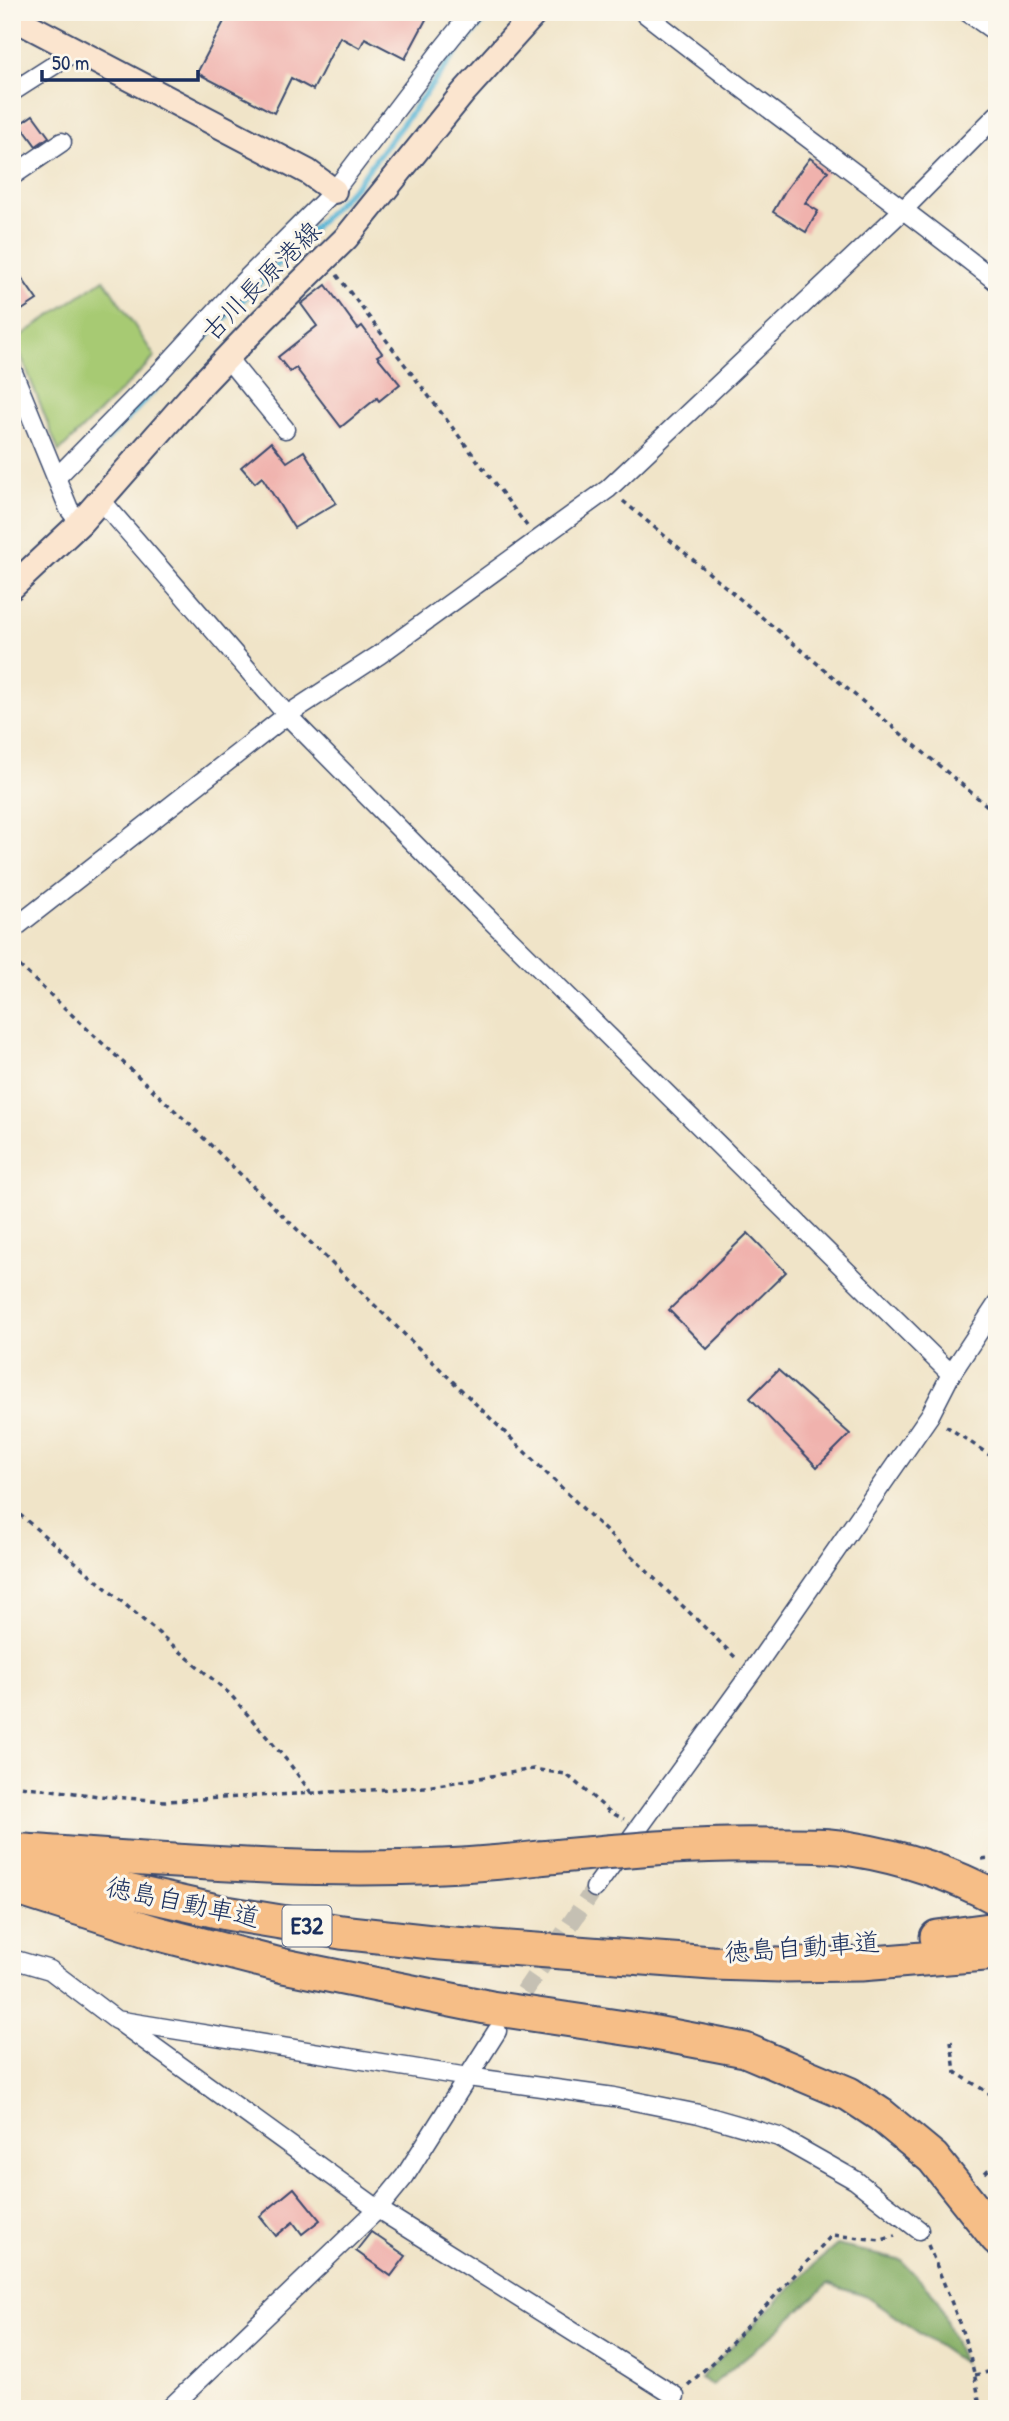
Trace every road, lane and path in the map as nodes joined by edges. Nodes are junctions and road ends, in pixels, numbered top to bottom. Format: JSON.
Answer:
{"nodes":[{"id":1,"x":472,"y":12,"type":"edge"},
{"id":2,"x":536,"y":12,"type":"edge"},
{"id":3,"x":643,"y":12,"type":"edge"},
{"id":4,"x":967,"y":12,"type":"edge"},
{"id":5,"x":12,"y":17,"type":"edge"},
{"id":6,"x":997,"y":33,"type":"edge"},
{"id":7,"x":76,"y":51,"type":"junction"},
{"id":8,"x":12,"y":92,"type":"edge"},
{"id":9,"x":997,"y":115,"type":"edge"},
{"id":10,"x":62,"y":142,"type":"dead end"},
{"id":11,"x":12,"y":176,"type":"edge"},
{"id":12,"x":334,"y":191,"type":"junction"},
{"id":13,"x":904,"y":209,"type":"junction"},
{"id":14,"x":325,"y":260,"type":"junction"},
{"id":15,"x":997,"y":282,"type":"edge"},
{"id":16,"x":227,"y":358,"type":"junction"},
{"id":17,"x":12,"y":370,"type":"edge"},
{"id":18,"x":285,"y":429,"type":"dead end"},
{"id":19,"x":57,"y":477,"type":"junction"},
{"id":20,"x":608,"y":489,"type":"junction"},
{"id":21,"x":101,"y":500,"type":"junction"},
{"id":22,"x":80,"y":523,"type":"junction"},
{"id":23,"x":538,"y":541,"type":"junction"},
{"id":24,"x":38,"y":564,"type":"junction"},
{"id":25,"x":12,"y":568,"type":"edge"},
{"id":26,"x":12,"y":587,"type":"edge"},
{"id":27,"x":287,"y":715,"type":"junction"},
{"id":28,"x":997,"y":814,"type":"edge"},
{"id":29,"x":12,"y":930,"type":"edge"},
{"id":30,"x":12,"y":959,"type":"edge"},
{"id":31,"x":997,"y":1304,"type":"edge"},
{"id":32,"x":951,"y":1374,"type":"junction"},
{"id":33,"x":930,"y":1415,"type":"junction"},
{"id":34,"x":997,"y":1460,"type":"edge"},
{"id":35,"x":12,"y":1508,"type":"edge"},
{"id":36,"x":751,"y":1673,"type":"junction"},
{"id":37,"x":12,"y":1785,"type":"edge"},
{"id":38,"x":312,"y":1794,"type":"junction"},
{"id":39,"x":639,"y":1826,"type":"junction"},
{"id":40,"x":12,"y":1850,"type":"edge"},
{"id":41,"x":971,"y":1855,"type":"dead end"},
{"id":42,"x":997,"y":1857,"type":"edge"},
{"id":43,"x":12,"y":1865,"type":"edge"},
{"id":44,"x":12,"y":1886,"type":"edge"},
{"id":45,"x":594,"y":1888,"type":"tunnel mouth"},
{"id":46,"x":997,"y":1898,"type":"edge"},
{"id":47,"x":997,"y":1929,"type":"edge"},
{"id":48,"x":997,"y":1953,"type":"edge"},
{"id":49,"x":607,"y":1956,"type":"junction"},
{"id":50,"x":12,"y":1959,"type":"edge"},
{"id":51,"x":116,"y":2020,"type":"junction"},
{"id":52,"x":497,"y":2031,"type":"tunnel mouth"},
{"id":53,"x":951,"y":2041,"type":"dead end"},
{"id":54,"x":468,"y":2077,"type":"junction"},
{"id":55,"x":997,"y":2101,"type":"edge"},
{"id":56,"x":997,"y":2161,"type":"edge"},
{"id":57,"x":985,"y":2173,"type":"dead end"},
{"id":58,"x":378,"y":2209,"type":"junction"},
{"id":59,"x":919,"y":2230,"type":"junction"},
{"id":60,"x":997,"y":2238,"type":"edge"},
{"id":61,"x":997,"y":2371,"type":"edge"},
{"id":62,"x":975,"y":2375,"type":"junction"},
{"id":63,"x":675,"y":2396,"type":"joint"},
{"id":64,"x":169,"y":2409,"type":"edge"},
{"id":65,"x":980,"y":2409,"type":"edge"}],
"edges":[{"from":1,"to":12,"type":"street"},
{"from":2,"to":14,"type":"main road","name":"古川長原港線"},
{"from":3,"to":13,"type":"street"},
{"from":4,"to":6,"type":"street"},
{"from":5,"to":7,"type":"main road"},
{"from":7,"to":8,"type":"street"},
{"from":7,"to":12,"type":"main road"},
{"from":9,"to":13,"type":"street"},
{"from":10,"to":11,"type":"street"},
{"from":12,"to":19,"type":"street"},
{"from":13,"to":15,"type":"street"},
{"from":13,"to":20,"type":"street"},
{"from":14,"to":16,"type":"main road","name":"古川長原港線"},
{"from":14,"to":23,"type":"path"},
{"from":16,"to":18,"type":"street"},
{"from":16,"to":21,"type":"main road","name":"古川長原港線"},
{"from":17,"to":19,"type":"street"},
{"from":19,"to":22,"type":"street"},
{"from":20,"to":23,"type":"street"},
{"from":20,"to":28,"type":"path"},
{"from":21,"to":22,"type":"main road","name":"古川長原港線"},
{"from":21,"to":27,"type":"street"},
{"from":22,"to":24,"type":"main road","name":"古川長原港線"},
{"from":23,"to":27,"type":"street"},
{"from":24,"to":25,"type":"main road"},
{"from":24,"to":26,"type":"main road","name":"古川長原港線"},
{"from":27,"to":29,"type":"street"},
{"from":27,"to":32,"type":"street"},
{"from":30,"to":36,"type":"path"},
{"from":31,"to":32,"type":"street"},
{"from":32,"to":33,"type":"street"},
{"from":33,"to":34,"type":"path"},
{"from":33,"to":36,"type":"street"},
{"from":35,"to":38,"type":"path"},
{"from":36,"to":39,"type":"street"},
{"from":37,"to":38,"type":"path"},
{"from":38,"to":39,"type":"path"},
{"from":39,"to":45,"type":"street"},
{"from":40,"to":46,"type":"highway","bridge":true},
{"from":41,"to":42,"type":"path"},
{"from":43,"to":49,"type":"highway","name":"徳島自動車道","number":"E32"},
{"from":44,"to":60,"type":"highway"},
{"from":47,"to":49,"type":"highway","name":"徳島自動車道","number":"E32"},
{"from":48,"to":49,"type":"highway","name":"徳島自動車道","number":"E32"},
{"from":50,"to":51,"type":"street"},
{"from":51,"to":54,"type":"street"},
{"from":51,"to":58,"type":"street"},
{"from":52,"to":54,"type":"street"},
{"from":53,"to":55,"type":"path"},
{"from":54,"to":58,"type":"street"},
{"from":54,"to":59,"type":"street"},
{"from":56,"to":57,"type":"path"},
{"from":58,"to":63,"type":"street"},
{"from":58,"to":64,"type":"street"},
{"from":59,"to":62,"type":"path"},
{"from":59,"to":63,"type":"path"},
{"from":61,"to":62,"type":"path"},
{"from":62,"to":65,"type":"path"}]}
